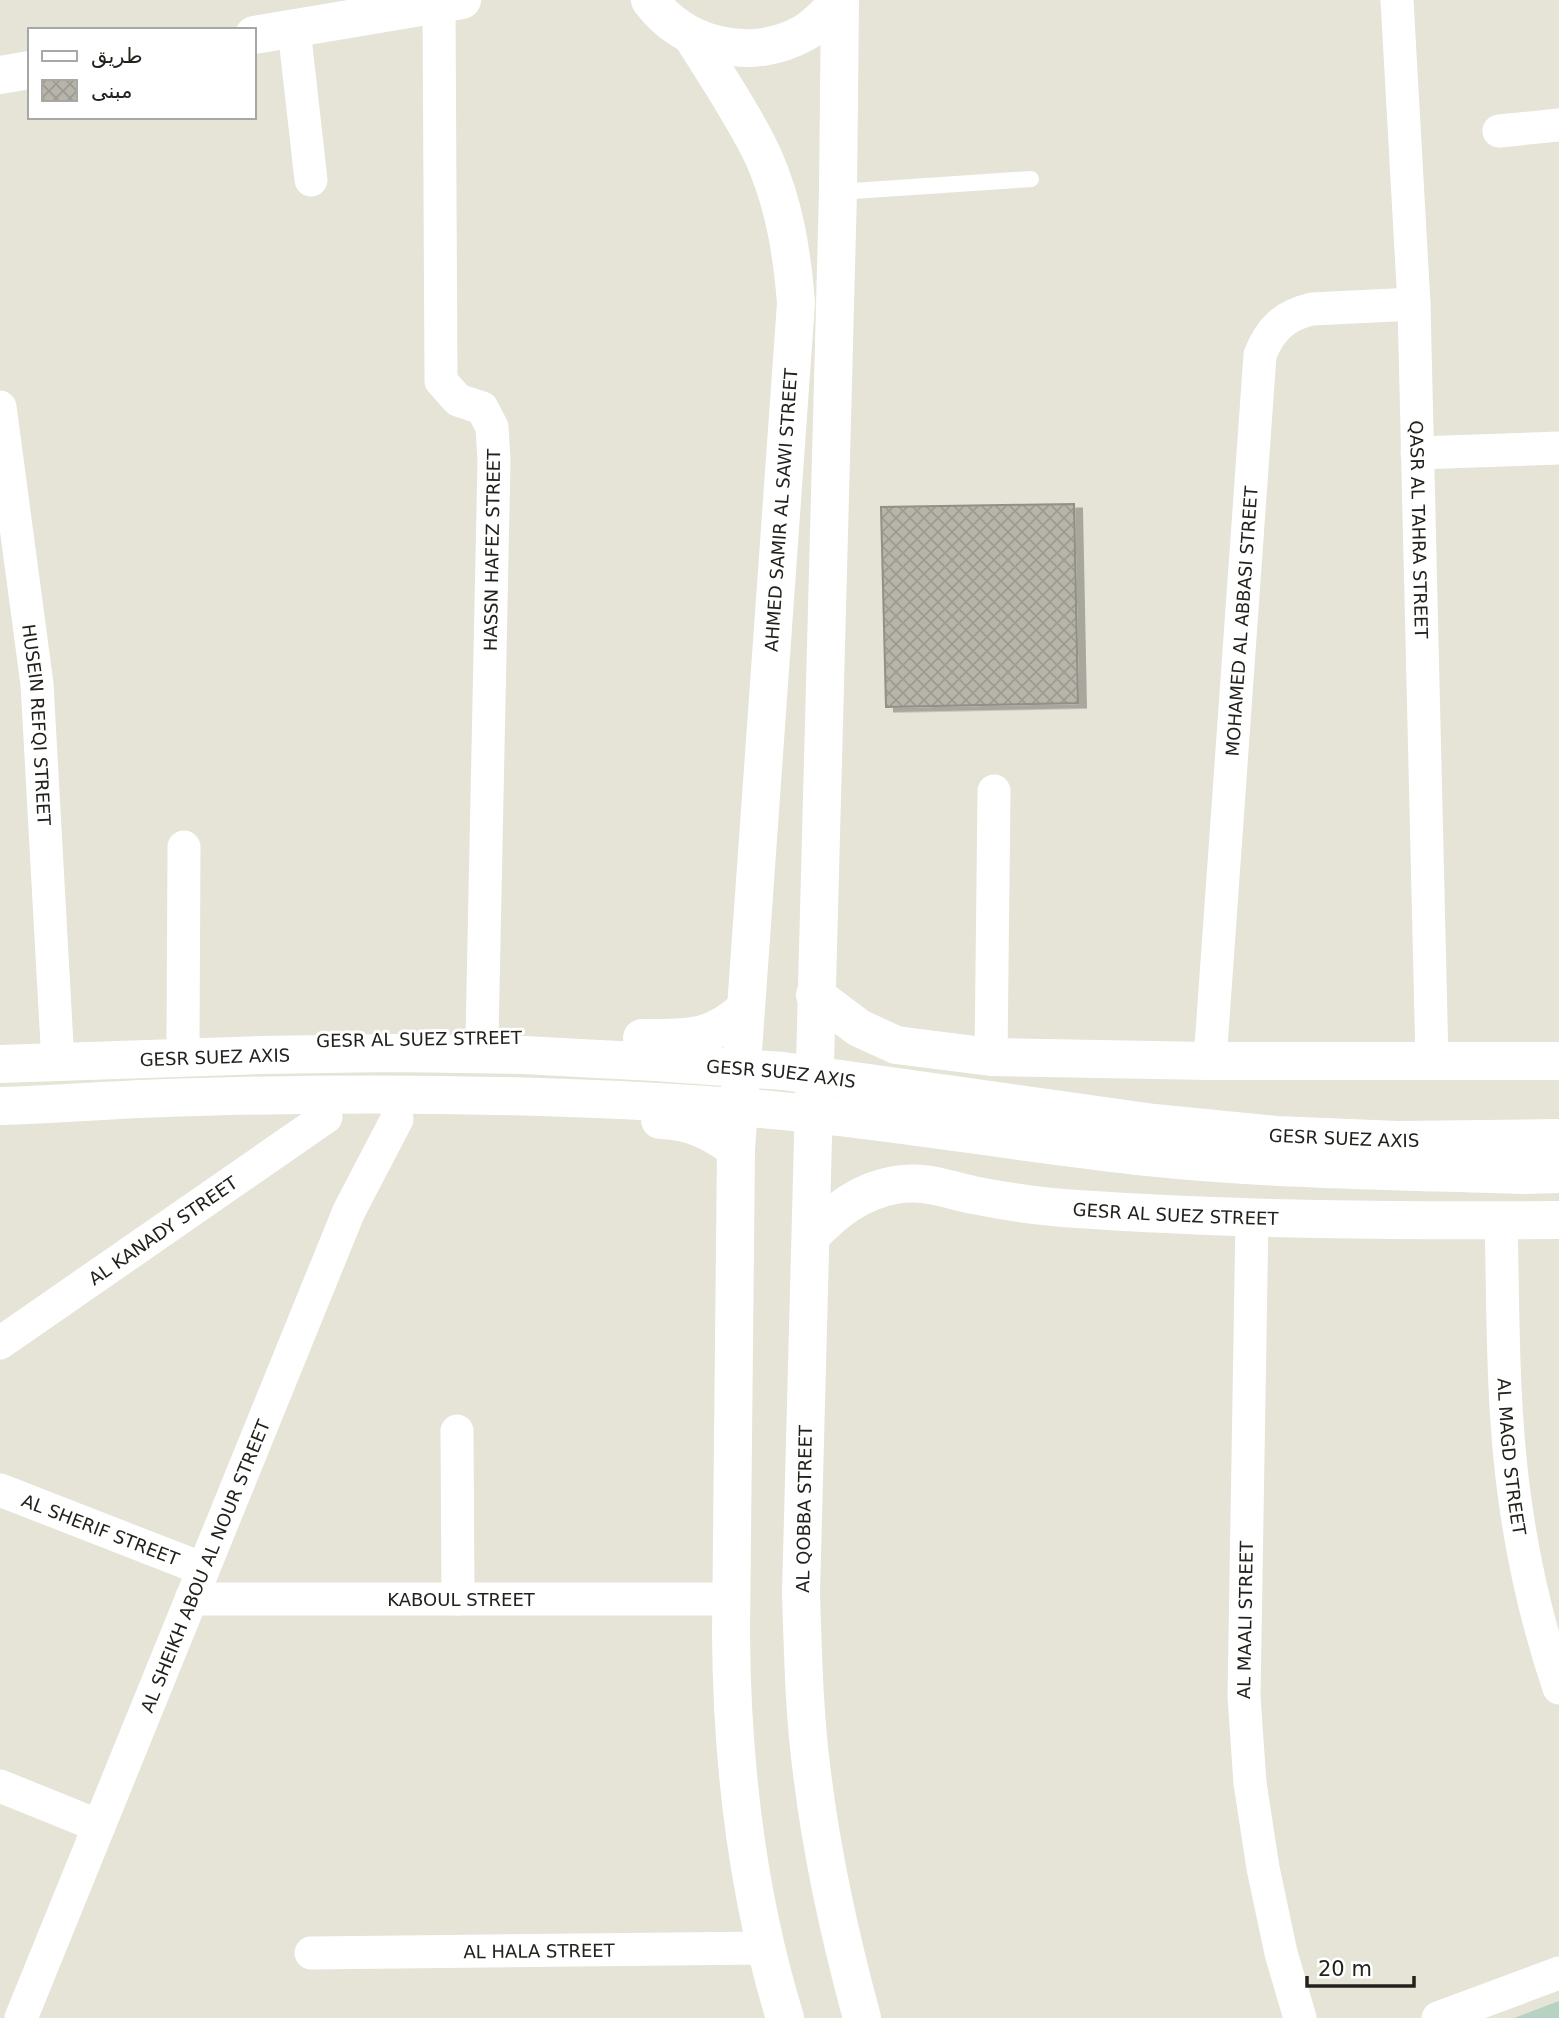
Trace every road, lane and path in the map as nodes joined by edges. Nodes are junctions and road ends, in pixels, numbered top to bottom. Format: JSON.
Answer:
{"nodes":[{"id":1,"x":650,"y":0,"type":"edge"},
{"id":2,"x":840,"y":0,"type":"edge"},
{"id":3,"x":1397,"y":0,"type":"edge"},
{"id":4,"x":451,"y":2,"type":"edge"},
{"id":5,"x":294,"y":29,"type":"junction"},
{"id":6,"x":256,"y":35,"type":"edge"},
{"id":7,"x":692,"y":36,"type":"junction"},
{"id":8,"x":28,"y":70,"type":"edge"},
{"id":9,"x":0,"y":75,"type":"edge"},
{"id":10,"x":1559,"y":125,"type":"edge"},
{"id":11,"x":1500,"y":131,"type":"dead end"},
{"id":12,"x":1031,"y":179,"type":"dead end"},
{"id":13,"x":311,"y":180,"type":"dead end"},
{"id":14,"x":838,"y":192,"type":"junction"},
{"id":15,"x":1414,"y":304,"type":"junction"},
{"id":16,"x":0,"y":407,"type":"edge"},
{"id":17,"x":1559,"y":448,"type":"edge"},
{"id":18,"x":1418,"y":453,"type":"junction"},
{"id":19,"x":994,"y":791,"type":"dead end"},
{"id":20,"x":184,"y":847,"type":"dead end"},
{"id":21,"x":816,"y":995,"type":"junction"},
{"id":22,"x":746,"y":1008,"type":"junction"},
{"id":23,"x":482,"y":1038,"type":"junction"},
{"id":24,"x":672,"y":1038,"type":"junction"},
{"id":25,"x":183,"y":1042,"type":"junction"},
{"id":26,"x":0,"y":1045,"type":"edge"},
{"id":27,"x":57,"y":1045,"type":"junction"},
{"id":28,"x":991,"y":1057,"type":"junction"},
{"id":29,"x":1210,"y":1061,"type":"junction"},
{"id":30,"x":1432,"y":1061,"type":"junction"},
{"id":31,"x":1559,"y":1061,"type":"edge"},
{"id":32,"x":0,"y":1064,"type":"edge"},
{"id":33,"x":0,"y":1106,"type":"edge"},
{"id":34,"x":326,"y":1117,"type":"junction"},
{"id":35,"x":397,"y":1119,"type":"junction"},
{"id":36,"x":668,"y":1120,"type":"junction"},
{"id":37,"x":0,"y":1128,"type":"edge"},
{"id":38,"x":1559,"y":1138,"type":"edge"},
{"id":39,"x":1151,"y":1140,"type":"junction"},
{"id":40,"x":736,"y":1149,"type":"junction"},
{"id":41,"x":1559,"y":1174,"type":"edge"},
{"id":42,"x":970,"y":1194,"type":"junction"},
{"id":43,"x":1252,"y":1217,"type":"junction"},
{"id":44,"x":1559,"y":1220,"type":"edge"},
{"id":45,"x":1501,"y":1221,"type":"junction"},
{"id":46,"x":811,"y":1236,"type":"junction"},
{"id":47,"x":0,"y":1343,"type":"edge"},
{"id":48,"x":457,"y":1431,"type":"dead end"},
{"id":49,"x":0,"y":1490,"type":"edge"},
{"id":50,"x":203,"y":1569,"type":"junction"},
{"id":51,"x":191,"y":1599,"type":"junction"},
{"id":52,"x":731,"y":1599,"type":"junction"},
{"id":53,"x":458,"y":1600,"type":"junction"},
{"id":54,"x":1559,"y":1688,"type":"edge"},
{"id":55,"x":0,"y":1786,"type":"edge"},
{"id":56,"x":99,"y":1826,"type":"junction"},
{"id":57,"x":767,"y":1948,"type":"junction"},
{"id":58,"x":311,"y":1954,"type":"dead end"},
{"id":59,"x":1559,"y":1973,"type":"edge"},
{"id":60,"x":776,"y":2015,"type":"edge"},
{"id":61,"x":21,"y":2018,"type":"edge"},
{"id":62,"x":862,"y":2018,"type":"edge"},
{"id":63,"x":1300,"y":2018,"type":"edge"},
{"id":64,"x":1438,"y":2018,"type":"edge"}],
"edges":[{"from":1,"to":7,"type":"main road"},
{"from":2,"to":7,"type":"main road"},
{"from":2,"to":14,"type":"main road"},
{"from":3,"to":15,"type":"street","name":"QASR AL TAHRA STREET"},
{"from":4,"to":5,"type":"main road"},
{"from":4,"to":23,"type":"street","name":"HASSN HAFEZ STREET"},
{"from":5,"to":6,"type":"main road"},
{"from":5,"to":13,"type":"street"},
{"from":7,"to":22,"type":"main road","name":"AHMED SAMIR AL SAWI STREET"},
{"from":8,"to":9,"type":"main road"},
{"from":10,"to":11,"type":"street"},
{"from":12,"to":14,"type":"lane"},
{"from":14,"to":21,"type":"main road"},
{"from":15,"to":18,"type":"street","name":"QASR AL TAHRA STREET"},
{"from":15,"to":29,"type":"street","name":"MOHAMED AL ABBASI STREET"},
{"from":16,"to":27,"type":"street","name":"HUSEIN REFQI STREET"},
{"from":17,"to":18,"type":"street"},
{"from":18,"to":30,"type":"street","name":"QASR AL TAHRA STREET"},
{"from":19,"to":28,"type":"street"},
{"from":20,"to":25,"type":"street"},
{"from":21,"to":28,"type":"main road"},
{"from":21,"to":46,"type":"main road","name":"AL QOBBA STREET"},
{"from":22,"to":24,"type":"main road","name":"GESR AL SUEZ STREET"},
{"from":22,"to":40,"type":"main road"},
{"from":23,"to":24,"type":"main road","name":"GESR AL SUEZ STREET"},
{"from":23,"to":25,"type":"main road","name":"GESR AL SUEZ STREET"},
{"from":24,"to":36,"type":"main road"},
{"from":25,"to":27,"type":"main road","name":"GESR AL SUEZ STREET"},
{"from":26,"to":27,"type":"main road","name":"GESR AL SUEZ STREET"},
{"from":28,"to":29,"type":"main road"},
{"from":28,"to":42,"type":"main road"},
{"from":29,"to":30,"type":"main road"},
{"from":30,"to":31,"type":"main road"},
{"from":32,"to":39,"type":"main road","name":"GESR SUEZ AXIS"},
{"from":33,"to":39,"type":"main road","name":"GESR SUEZ AXIS"},
{"from":34,"to":35,"type":"main road"},
{"from":34,"to":37,"type":"main road"},
{"from":34,"to":47,"type":"street","name":"AL KANADY STREET"},
{"from":35,"to":36,"type":"main road"},
{"from":35,"to":50,"type":"street","name":"AL SHEIKH ABOU AL NOUR STREET"},
{"from":36,"to":40,"type":"main road"},
{"from":38,"to":39,"type":"main road","name":"GESR SUEZ AXIS"},
{"from":39,"to":41,"type":"main road","name":"GESR SUEZ AXIS"},
{"from":40,"to":52,"type":"main road"},
{"from":42,"to":43,"type":"main road","name":"GESR AL SUEZ STREET"},
{"from":42,"to":46,"type":"main road","name":"GESR AL SUEZ STREET"},
{"from":43,"to":45,"type":"main road","name":"GESR AL SUEZ STREET"},
{"from":43,"to":63,"type":"street","name":"AL MAALI STREET"},
{"from":44,"to":45,"type":"main road","name":"GESR AL SUEZ STREET"},
{"from":45,"to":54,"type":"street","name":"AL MAGD STREET"},
{"from":46,"to":62,"type":"main road","name":"AL QOBBA STREET"},
{"from":48,"to":53,"type":"street"},
{"from":49,"to":50,"type":"street","name":"AL SHERIF STREET"},
{"from":50,"to":51,"type":"street","name":"AL SHEIKH ABOU AL NOUR STREET"},
{"from":51,"to":53,"type":"street","name":"KABOUL STREET"},
{"from":51,"to":56,"type":"street","name":"AL SHEIKH ABOU AL NOUR STREET"},
{"from":52,"to":53,"type":"street","name":"KABOUL STREET"},
{"from":52,"to":57,"type":"main road"},
{"from":55,"to":56,"type":"street"},
{"from":56,"to":61,"type":"street","name":"AL SHEIKH ABOU AL NOUR STREET"},
{"from":57,"to":58,"type":"street","name":"AL HALA STREET"},
{"from":57,"to":60,"type":"main road"},
{"from":59,"to":64,"type":"street"}]}
